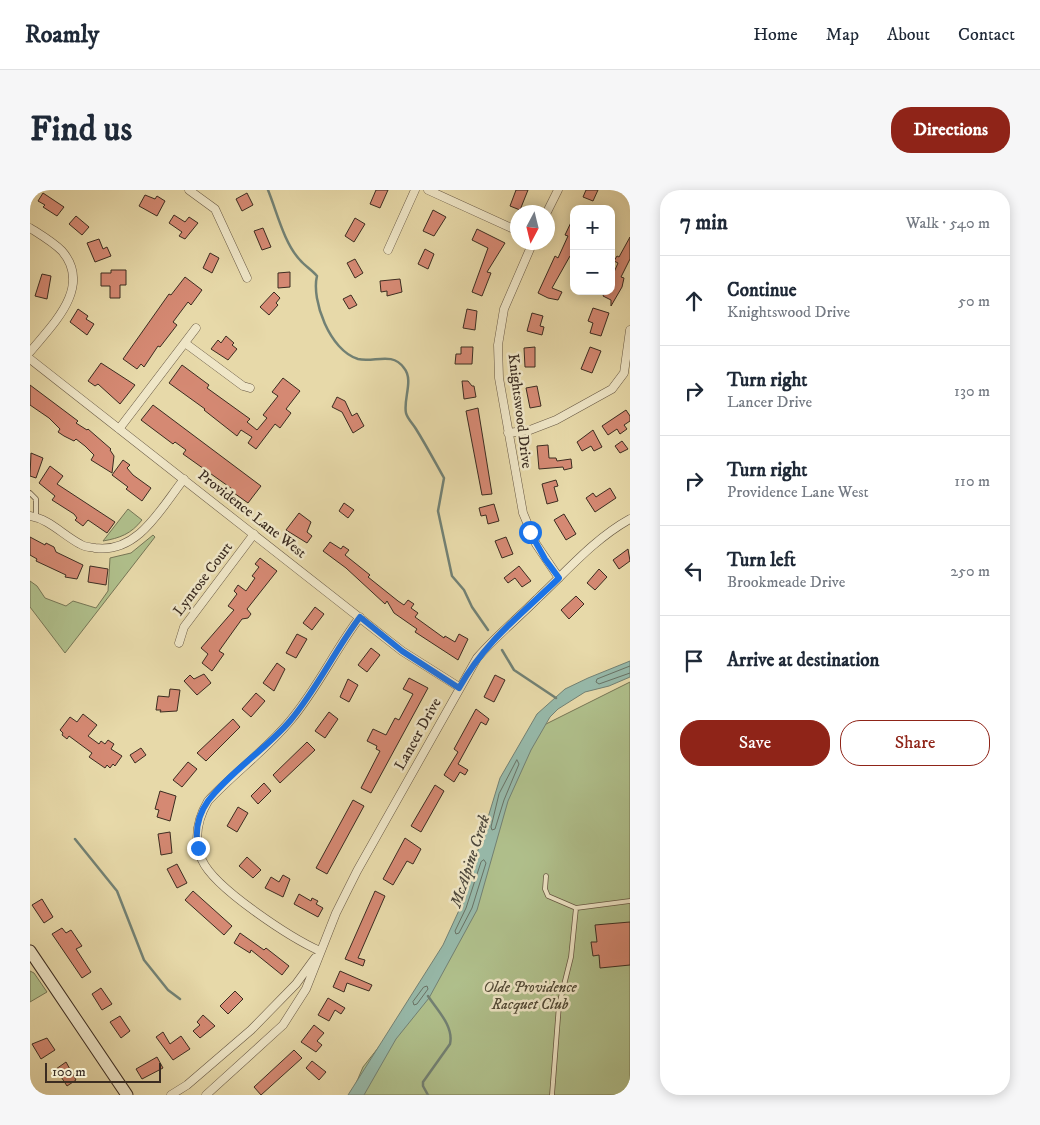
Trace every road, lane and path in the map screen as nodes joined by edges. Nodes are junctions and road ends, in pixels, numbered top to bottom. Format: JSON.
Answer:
{"nodes":[{"id":1,"x":189,"y":190,"type":"edge"},
{"id":2,"x":415,"y":190,"type":"edge"},
{"id":3,"x":428,"y":190,"type":"edge"},
{"id":4,"x":558,"y":190,"type":"edge"},
{"id":5,"x":550,"y":205,"type":"edge"},
{"id":6,"x":510,"y":227,"type":"edge"},
{"id":7,"x":30,"y":228,"type":"edge"},
{"id":8,"x":388,"y":250,"type":"dead end"},
{"id":9,"x":530,"y":250,"type":"edge"},
{"id":10,"x":247,"y":278,"type":"dead end"},
{"id":11,"x":196,"y":328,"type":"dead end"},
{"id":12,"x":630,"y":330,"type":"edge"},
{"id":13,"x":185,"y":344,"type":"junction"},
{"id":14,"x":30,"y":352,"type":"edge"},
{"id":15,"x":30,"y":359,"type":"edge"},
{"id":16,"x":250,"y":388,"type":"dead end"},
{"id":17,"x":119,"y":428,"type":"junction"},
{"id":18,"x":508,"y":433,"type":"junction"},
{"id":19,"x":184,"y":479,"type":"junction"},
{"id":20,"x":30,"y":493,"type":"edge"},
{"id":21,"x":33,"y":517,"type":"edge"},
{"id":22,"x":630,"y":520,"type":"edge"},
{"id":23,"x":254,"y":534,"type":"junction"},
{"id":24,"x":559,"y":578,"type":"junction"},
{"id":25,"x":360,"y":617,"type":"junction"},
{"id":26,"x":179,"y":643,"type":"dead end"},
{"id":27,"x":459,"y":688,"type":"junction"},
{"id":28,"x":546,"y":876,"type":"dead end"},
{"id":29,"x":630,"y":901,"type":"edge"},
{"id":30,"x":576,"y":908,"type":"junction"},
{"id":31,"x":319,"y":953,"type":"junction"},
{"id":32,"x":31,"y":954,"type":"edge"},
{"id":33,"x":127,"y":1095,"type":"edge"},
{"id":34,"x":171,"y":1095,"type":"edge"},
{"id":35,"x":206,"y":1095,"type":"edge"},
{"id":36,"x":552,"y":1095,"type":"edge"}],
"edges":[{"from":1,"to":10,"type":"street"},
{"from":2,"to":8,"type":"street"},
{"from":3,"to":6,"type":"street"},
{"from":4,"to":5,"type":"street"},
{"from":7,"to":14,"type":"street"},
{"from":9,"to":18,"type":"street","name":"Knightswood Drive"},
{"from":11,"to":13,"type":"street"},
{"from":12,"to":18,"type":"street"},
{"from":13,"to":16,"type":"street"},
{"from":13,"to":17,"type":"street"},
{"from":15,"to":17,"type":"street","name":"Providence Lane West"},
{"from":17,"to":19,"type":"street","name":"Providence Lane West"},
{"from":18,"to":24,"type":"street","name":"Knightswood Drive"},
{"from":19,"to":21,"type":"street"},
{"from":19,"to":23,"type":"street","name":"Providence Lane West"},
{"from":20,"to":21,"type":"lane"},
{"from":22,"to":24,"type":"street","name":"Lancer Drive"},
{"from":23,"to":25,"type":"street","name":"Providence Lane West"},
{"from":23,"to":26,"type":"street","name":"Lynrose Court"},
{"from":24,"to":27,"type":"street","name":"Lancer Drive"},
{"from":25,"to":27,"type":"street","name":"Providence Lane West"},
{"from":25,"to":31,"type":"street"},
{"from":27,"to":31,"type":"street","name":"Lancer Drive"},
{"from":28,"to":30,"type":"lane"},
{"from":29,"to":30,"type":"lane"},
{"from":30,"to":36,"type":"lane"},
{"from":31,"to":34,"type":"street","name":"Lancer Drive"},
{"from":31,"to":35,"type":"street","name":"Lancer Drive"},
{"from":32,"to":33,"type":"street"}]}
